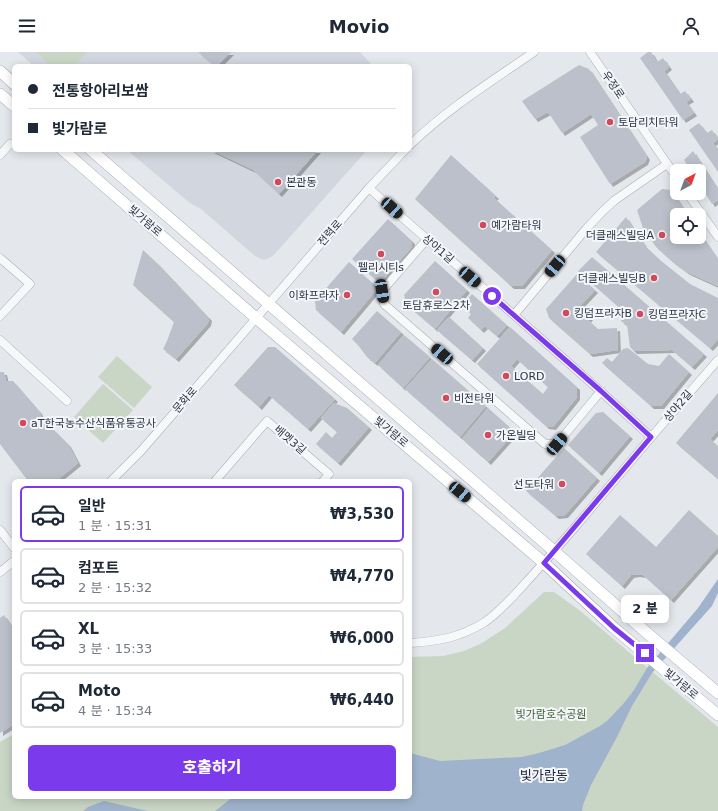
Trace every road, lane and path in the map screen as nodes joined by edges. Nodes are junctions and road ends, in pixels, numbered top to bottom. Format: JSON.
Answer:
{"nodes":[{"id":1,"x":534,"y":52,"type":"edge"},
{"id":2,"x":590,"y":52,"type":"edge"},
{"id":3,"x":0,"y":71,"type":"edge"},
{"id":4,"x":12,"y":82,"type":"edge"},
{"id":5,"x":0,"y":94,"type":"edge"},
{"id":6,"x":12,"y":104,"type":"edge"},
{"id":7,"x":412,"y":143,"type":"edge"},
{"id":8,"x":10,"y":144,"type":"dead end"},
{"id":9,"x":65,"y":152,"type":"edge"},
{"id":10,"x":93,"y":152,"type":"edge"},
{"id":11,"x":403,"y":152,"type":"edge"},
{"id":12,"x":0,"y":155,"type":"edge"},
{"id":13,"x":667,"y":164,"type":"junction"},
{"id":14,"x":670,"y":168,"type":"edge"},
{"id":15,"x":369,"y":188,"type":"junction"},
{"id":16,"x":692,"y":200,"type":"edge"},
{"id":17,"x":718,"y":237,"type":"edge"},
{"id":18,"x":427,"y":239,"type":"junction"},
{"id":19,"x":0,"y":258,"type":"edge"},
{"id":20,"x":269,"y":304,"type":"junction"},
{"id":21,"x":514,"y":315,"type":"junction"},
{"id":22,"x":0,"y":316,"type":"edge"},
{"id":23,"x":256,"y":318,"type":"junction"},
{"id":24,"x":0,"y":340,"type":"edge"},
{"id":25,"x":718,"y":360,"type":"edge"},
{"id":26,"x":601,"y":391,"type":"junction"},
{"id":27,"x":67,"y":401,"type":"dead end"},
{"id":28,"x":651,"y":437,"type":"junction"},
{"id":29,"x":113,"y":479,"type":"edge"},
{"id":30,"x":217,"y":479,"type":"edge"},
{"id":31,"x":325,"y":479,"type":"edge"},
{"id":32,"x":0,"y":530,"type":"edge"},
{"id":33,"x":12,"y":545,"type":"edge"},
{"id":34,"x":554,"y":551,"type":"junction"},
{"id":35,"x":12,"y":563,"type":"edge"},
{"id":36,"x":544,"y":563,"type":"junction"},
{"id":37,"x":0,"y":572,"type":"edge"},
{"id":38,"x":412,"y":643,"type":"edge"},
{"id":39,"x":718,"y":693,"type":"edge"},
{"id":40,"x":718,"y":715,"type":"edge"}],
"edges":[{"from":1,"to":7,"type":"street"},
{"from":2,"to":13,"type":"street","name":"우정로"},
{"from":3,"to":4,"type":"main road"},
{"from":5,"to":6,"type":"main road"},
{"from":8,"to":12,"type":"street"},
{"from":9,"to":23,"type":"main road","name":"빛가람로"},
{"from":10,"to":20,"type":"main road","name":"빛가람로"},
{"from":11,"to":15,"type":"street","name":"전력로"},
{"from":13,"to":14,"type":"street","name":"우정로"},
{"from":13,"to":21,"type":"street"},
{"from":15,"to":18,"type":"street","name":"상야1길"},
{"from":15,"to":20,"type":"street","name":"전력로"},
{"from":16,"to":17,"type":"street"},
{"from":18,"to":21,"type":"street","name":"상야1길"},
{"from":18,"to":26,"type":"street"},
{"from":19,"to":22,"type":"street"},
{"from":20,"to":23,"type":"street","name":"전력로"},
{"from":20,"to":34,"type":"main road","name":"빛가람로"},
{"from":21,"to":26,"type":"street","name":"상야1길"},
{"from":23,"to":29,"type":"street","name":"문화로"},
{"from":23,"to":36,"type":"main road","name":"빛가람로"},
{"from":24,"to":27,"type":"street"},
{"from":25,"to":28,"type":"street","name":"상야2길"},
{"from":26,"to":28,"type":"street","name":"상야1길"},
{"from":28,"to":34,"type":"street","name":"상야2길"},
{"from":30,"to":31,"type":"street","name":"배멧3길"},
{"from":32,"to":33,"type":"street"},
{"from":34,"to":36,"type":"street","name":"상야2길"},
{"from":34,"to":39,"type":"main road","name":"빛가람로"},
{"from":35,"to":37,"type":"street"},
{"from":36,"to":38,"type":"street"},
{"from":36,"to":40,"type":"main road","name":"빛가람로"}]}
